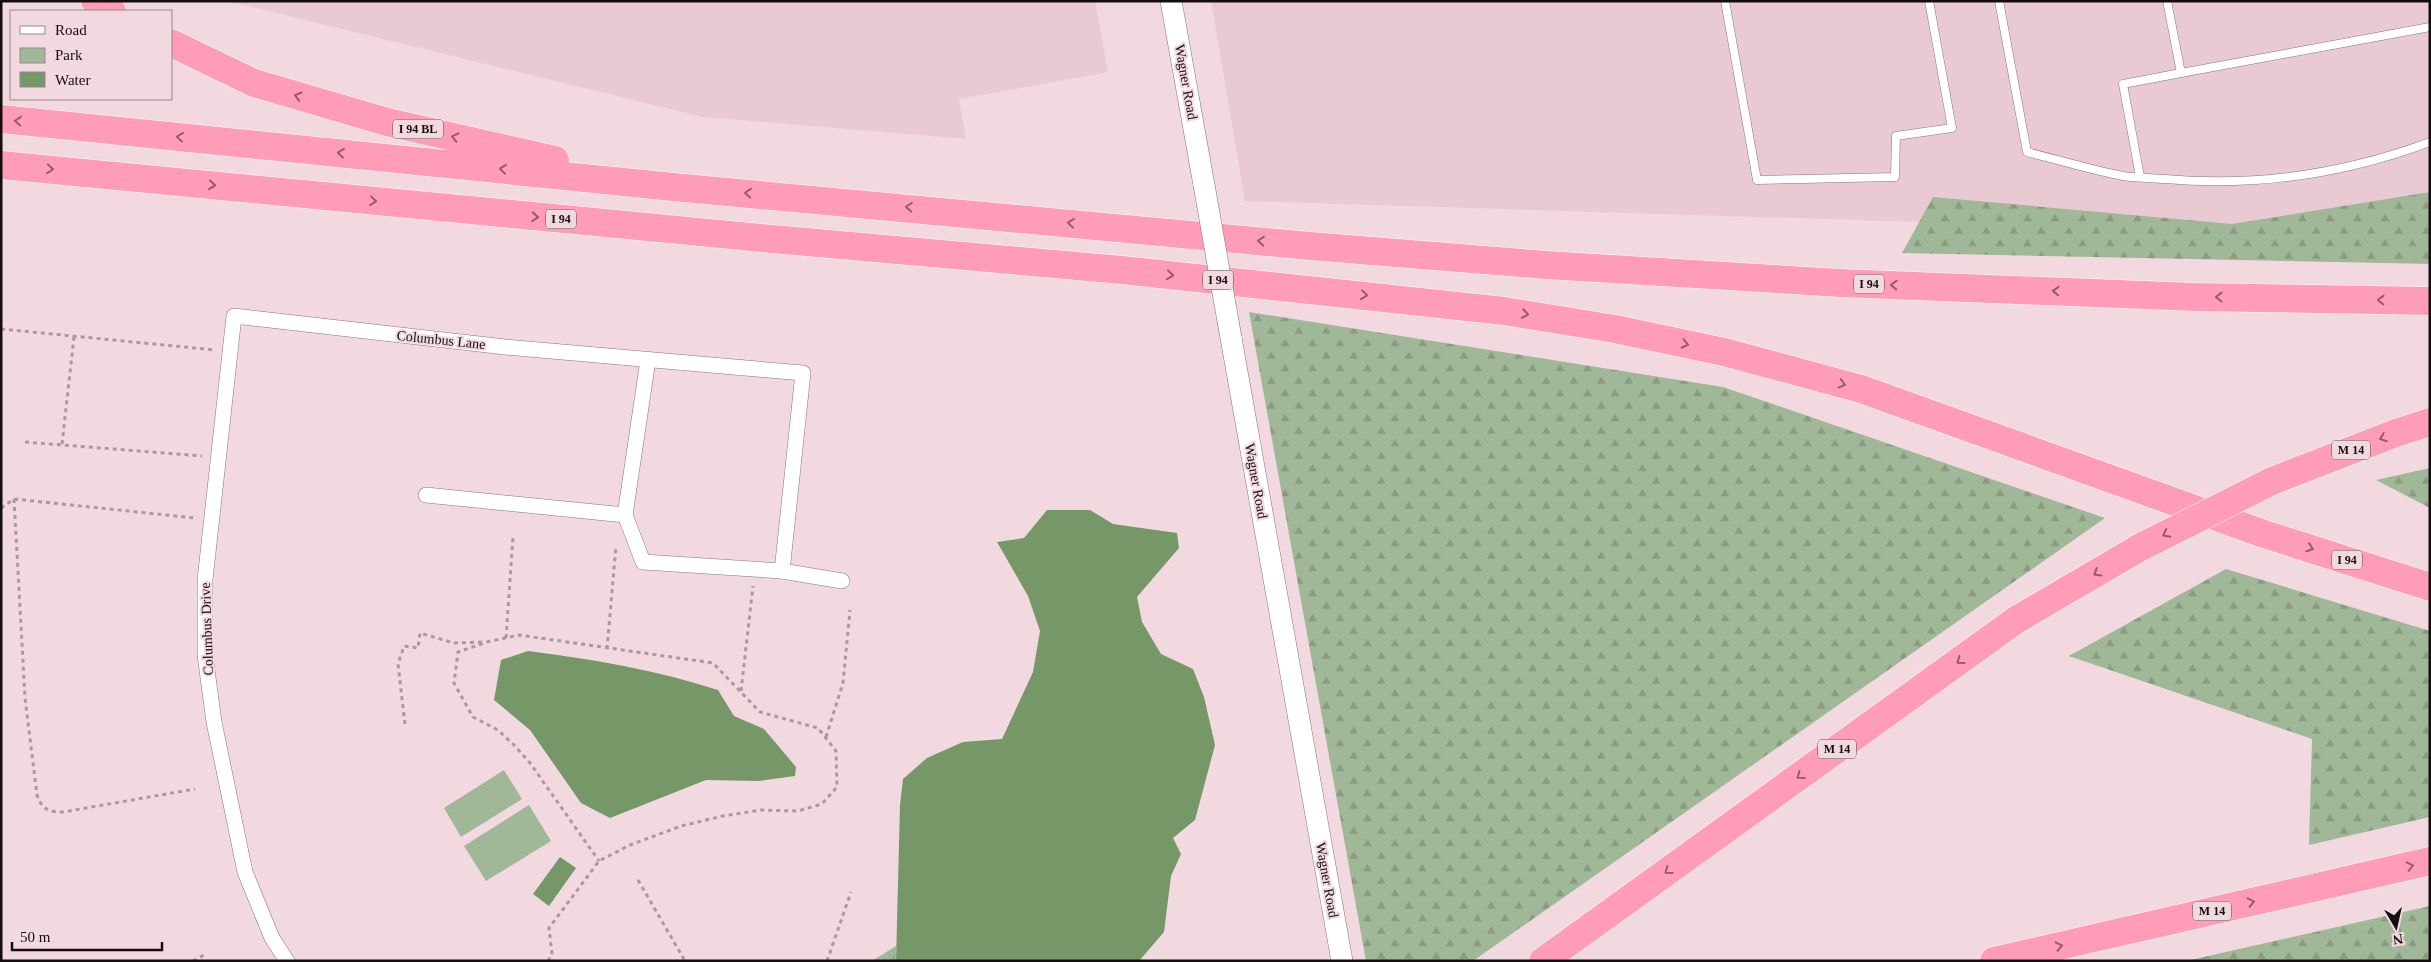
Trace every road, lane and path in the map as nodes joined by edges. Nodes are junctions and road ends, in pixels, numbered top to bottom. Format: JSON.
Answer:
{"nodes":[{"id":1,"x":96,"y":1,"type":"edge"},
{"id":2,"x":1171,"y":1,"type":"edge"},
{"id":3,"x":1725,"y":1,"type":"edge"},
{"id":4,"x":1930,"y":1,"type":"edge"},
{"id":5,"x":1999,"y":1,"type":"edge"},
{"id":6,"x":2167,"y":1,"type":"edge"},
{"id":7,"x":110,"y":10,"type":"edge"},
{"id":8,"x":2430,"y":27,"type":"edge"},
{"id":9,"x":172,"y":43,"type":"edge"},
{"id":10,"x":2181,"y":73,"type":"junction"},
{"id":11,"x":1,"y":120,"type":"edge"},
{"id":12,"x":2430,"y":142,"type":"edge"},
{"id":13,"x":1,"y":165,"type":"edge"},
{"id":14,"x":2140,"y":177,"type":"junction"},
{"id":15,"x":673,"y":186,"type":"junction"},
{"id":16,"x":2430,"y":301,"type":"edge"},
{"id":17,"x":234,"y":316,"type":"joint"},
{"id":18,"x":1,"y":329,"type":"edge"},
{"id":19,"x":74,"y":336,"type":"junction"},
{"id":20,"x":220,"y":350,"type":"dead end"},
{"id":21,"x":648,"y":360,"type":"junction"},
{"id":22,"x":2430,"y":422,"type":"edge"},
{"id":23,"x":25,"y":442,"type":"dead end"},
{"id":24,"x":62,"y":444,"type":"junction"},
{"id":25,"x":210,"y":456,"type":"dead end"},
{"id":26,"x":426,"y":495,"type":"dead end"},
{"id":27,"x":14,"y":499,"type":"junction"},
{"id":28,"x":1,"y":508,"type":"edge"},
{"id":29,"x":625,"y":515,"type":"junction"},
{"id":30,"x":204,"y":519,"type":"dead end"},
{"id":31,"x":513,"y":537,"type":"dead end"},
{"id":32,"x":616,"y":546,"type":"dead end"},
{"id":33,"x":782,"y":571,"type":"junction"},
{"id":34,"x":842,"y":581,"type":"dead end"},
{"id":35,"x":753,"y":586,"type":"dead end"},
{"id":36,"x":2430,"y":587,"type":"edge"},
{"id":37,"x":850,"y":610,"type":"dead end"},
{"id":38,"x":506,"y":638,"type":"junction"},
{"id":39,"x":487,"y":642,"type":"junction"},
{"id":40,"x":607,"y":649,"type":"junction"},
{"id":41,"x":741,"y":692,"type":"junction"},
{"id":42,"x":405,"y":724,"type":"dead end"},
{"id":43,"x":826,"y":737,"type":"junction"},
{"id":44,"x":194,"y":789,"type":"dead end"},
{"id":45,"x":600,"y":861,"type":"junction"},
{"id":46,"x":2430,"y":862,"type":"edge"},
{"id":47,"x":638,"y":880,"type":"dead end"},
{"id":48,"x":851,"y":892,"type":"dead end"},
{"id":49,"x":204,"y":955,"type":"dead end"},
{"id":50,"x":193,"y":961,"type":"edge"},
{"id":51,"x":287,"y":961,"type":"edge"},
{"id":52,"x":548,"y":961,"type":"edge"},
{"id":53,"x":685,"y":961,"type":"edge"},
{"id":54,"x":828,"y":961,"type":"edge"},
{"id":55,"x":1342,"y":961,"type":"edge"},
{"id":56,"x":1543,"y":961,"type":"edge"},
{"id":57,"x":1994,"y":961,"type":"edge"}],
"edges":[{"from":1,"to":7,"type":"highway"},
{"from":2,"to":55,"type":"main road","name":"Wagner Road","bridge":true},
{"from":3,"to":4,"type":"lane"},
{"from":5,"to":14,"type":"lane"},
{"from":6,"to":10,"type":"lane"},
{"from":8,"to":10,"type":"lane"},
{"from":15,"to":9,"type":"highway","number":"I 94 BL","one_way":true},
{"from":10,"to":14,"type":"lane"},
{"from":15,"to":11,"type":"highway","number":"I 94","one_way":true},
{"from":12,"to":14,"type":"lane"},
{"from":13,"to":36,"type":"highway","number":"I 94","one_way":true},
{"from":16,"to":15,"type":"highway","number":"I 94","one_way":true},
{"from":17,"to":21,"type":"street","name":"Columbus Lane"},
{"from":17,"to":51,"type":"street","name":"Columbus Drive"},
{"from":18,"to":19,"type":"path"},
{"from":19,"to":20,"type":"path"},
{"from":19,"to":24,"type":"path"},
{"from":21,"to":29,"type":"street"},
{"from":21,"to":33,"type":"street","name":"Columbus Lane"},
{"from":22,"to":56,"type":"highway","number":"M 14","one_way":true,"bridge":true},
{"from":23,"to":24,"type":"path"},
{"from":24,"to":25,"type":"path"},
{"from":26,"to":29,"type":"street"},
{"from":27,"to":28,"type":"path"},
{"from":27,"to":30,"type":"path"},
{"from":27,"to":44,"type":"path"},
{"from":29,"to":33,"type":"street"},
{"from":31,"to":38,"type":"path"},
{"from":32,"to":40,"type":"path"},
{"from":33,"to":34,"type":"street"},
{"from":35,"to":41,"type":"path"},
{"from":37,"to":43,"type":"path"},
{"from":38,"to":39,"type":"path"},
{"from":38,"to":40,"type":"path"},
{"from":39,"to":42,"type":"path"},
{"from":39,"to":45,"type":"path"},
{"from":40,"to":41,"type":"path"},
{"from":41,"to":43,"type":"path"},
{"from":43,"to":45,"type":"path"},
{"from":45,"to":52,"type":"path"},
{"from":57,"to":46,"type":"highway","number":"M 14","one_way":true},
{"from":47,"to":53,"type":"path"},
{"from":48,"to":54,"type":"path"},
{"from":49,"to":50,"type":"path"}]}
